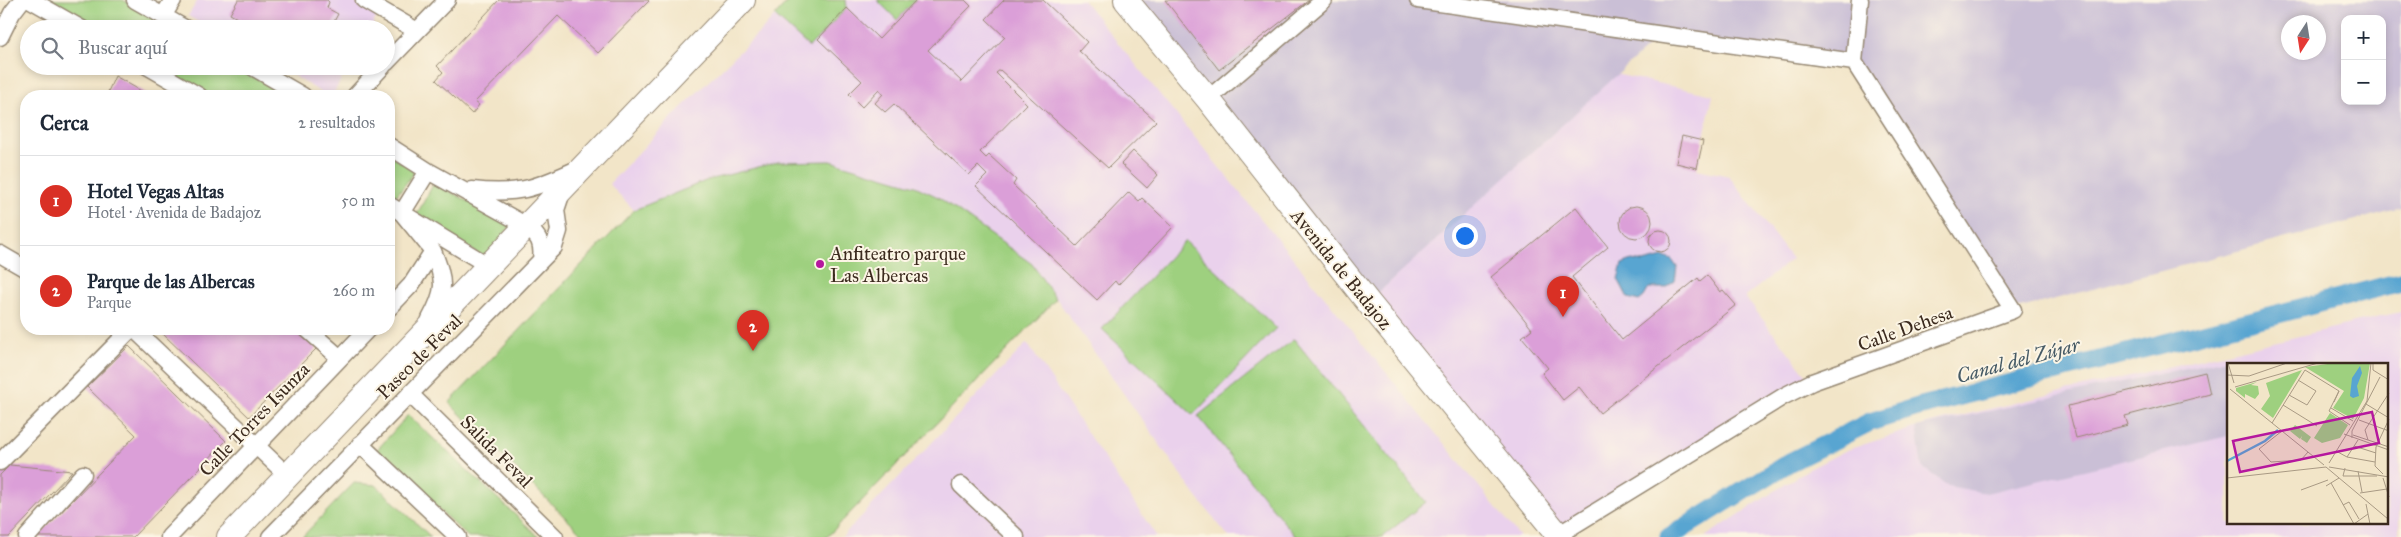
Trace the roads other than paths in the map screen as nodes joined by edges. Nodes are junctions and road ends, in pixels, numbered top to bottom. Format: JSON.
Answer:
{"nodes":[{"id":1,"x":22,"y":0,"type":"edge"},
{"id":2,"x":31,"y":0,"type":"edge"},
{"id":3,"x":135,"y":0,"type":"edge"},
{"id":4,"x":173,"y":0,"type":"edge"},
{"id":5,"x":364,"y":0,"type":"edge"},
{"id":6,"x":447,"y":0,"type":"edge"},
{"id":7,"x":1126,"y":0,"type":"edge"},
{"id":8,"x":1324,"y":0,"type":"edge"},
{"id":9,"x":1418,"y":0,"type":"edge"},
{"id":10,"x":1860,"y":0,"type":"edge"},
{"id":11,"x":737,"y":2,"type":"edge"},
{"id":12,"x":163,"y":16,"type":"junction"},
{"id":13,"x":66,"y":20,"type":"edge"},
{"id":14,"x":170,"y":20,"type":"edge"},
{"id":15,"x":417,"y":31,"type":"junction"},
{"id":16,"x":0,"y":37,"type":"edge"},
{"id":17,"x":395,"y":54,"type":"edge"},
{"id":18,"x":1854,"y":62,"type":"junction"},
{"id":19,"x":158,"y":75,"type":"edge"},
{"id":20,"x":267,"y":75,"type":"edge"},
{"id":21,"x":375,"y":75,"type":"edge"},
{"id":22,"x":176,"y":90,"type":"edge"},
{"id":23,"x":293,"y":90,"type":"edge"},
{"id":24,"x":361,"y":90,"type":"edge"},
{"id":25,"x":1208,"y":99,"type":"junction"},
{"id":26,"x":395,"y":150,"type":"edge"},
{"id":27,"x":582,"y":167,"type":"junction"},
{"id":28,"x":428,"y":171,"type":"junction"},
{"id":29,"x":563,"y":188,"type":"junction"},
{"id":30,"x":464,"y":190,"type":"junction"},
{"id":31,"x":396,"y":209,"type":"edge"},
{"id":32,"x":527,"y":226,"type":"junction"},
{"id":33,"x":433,"y":251,"type":"junction"},
{"id":34,"x":0,"y":254,"type":"edge"},
{"id":35,"x":541,"y":260,"type":"junction"},
{"id":36,"x":20,"y":266,"type":"edge"},
{"id":37,"x":488,"y":266,"type":"junction"},
{"id":38,"x":395,"y":302,"type":"edge"},
{"id":39,"x":125,"y":335,"type":"edge"},
{"id":40,"x":140,"y":335,"type":"edge"},
{"id":41,"x":314,"y":335,"type":"edge"},
{"id":42,"x":362,"y":335,"type":"edge"},
{"id":43,"x":419,"y":338,"type":"junction"},
{"id":44,"x":340,"y":358,"type":"junction"},
{"id":45,"x":410,"y":394,"type":"junction"},
{"id":46,"x":360,"y":444,"type":"junction"},
{"id":47,"x":257,"y":445,"type":"junction"},
{"id":48,"x":0,"y":462,"type":"edge"},
{"id":49,"x":83,"y":474,"type":"dead end"},
{"id":50,"x":288,"y":476,"type":"junction"},
{"id":51,"x":961,"y":485,"type":"dead end"},
{"id":52,"x":1559,"y":536,"type":"edge"},
{"id":53,"x":26,"y":537,"type":"edge"},
{"id":54,"x":169,"y":537,"type":"edge"},
{"id":55,"x":229,"y":537,"type":"edge"},
{"id":56,"x":270,"y":537,"type":"edge"},
{"id":57,"x":458,"y":537,"type":"edge"},
{"id":58,"x":555,"y":537,"type":"edge"},
{"id":59,"x":1016,"y":537,"type":"edge"}],
"edges":[{"from":1,"to":16,"type":"street"},
{"from":2,"to":13,"type":"street"},
{"from":3,"to":12,"type":"street"},
{"from":4,"to":12,"type":"street"},
{"from":5,"to":15,"type":"street"},
{"from":6,"to":15,"type":"street"},
{"from":7,"to":25,"type":"main road","name":"Avenida de Badajoz"},
{"from":8,"to":25,"type":"street"},
{"from":9,"to":18,"type":"street"},
{"from":10,"to":18,"type":"street"},
{"from":11,"to":27,"type":"main road"},
{"from":12,"to":14,"type":"street"},
{"from":15,"to":17,"type":"street"},
{"from":18,"to":52,"type":"street","name":"Calle Dehesa"},
{"from":19,"to":22,"type":"street"},
{"from":20,"to":23,"type":"street"},
{"from":21,"to":24,"type":"street"},
{"from":25,"to":52,"type":"main road","name":"Avenida de Badajoz"},
{"from":26,"to":28,"type":"street"},
{"from":27,"to":29,"type":"main road"},
{"from":27,"to":30,"type":"street"},
{"from":28,"to":30,"type":"street"},
{"from":28,"to":31,"type":"street"},
{"from":29,"to":32,"type":"main road"},
{"from":29,"to":35,"type":"street","name":"Paseo de Feval"},
{"from":30,"to":32,"type":"street"},
{"from":31,"to":33,"type":"street"},
{"from":31,"to":37,"type":"street"},
{"from":32,"to":35,"type":"street"},
{"from":32,"to":37,"type":"main road"},
{"from":33,"to":38,"type":"street"},
{"from":33,"to":43,"type":"street"},
{"from":34,"to":36,"type":"street"},
{"from":35,"to":45,"type":"street","name":"Paseo de Feval"},
{"from":37,"to":43,"type":"main road"},
{"from":39,"to":48,"type":"street"},
{"from":40,"to":47,"type":"street"},
{"from":41,"to":44,"type":"street"},
{"from":42,"to":44,"type":"street","name":"Calle Torres Isunza"},
{"from":43,"to":50,"type":"main road"},
{"from":44,"to":47,"type":"street","name":"Calle Torres Isunza"},
{"from":45,"to":46,"type":"street","name":"Paseo de Feval"},
{"from":45,"to":58,"type":"street","name":"Salida Feval"},
{"from":46,"to":56,"type":"street","name":"Paseo de Feval"},
{"from":46,"to":57,"type":"street"},
{"from":47,"to":50,"type":"street"},
{"from":47,"to":54,"type":"street","name":"Calle Torres Isunza"},
{"from":49,"to":53,"type":"street"},
{"from":50,"to":55,"type":"main road"},
{"from":51,"to":59,"type":"street"}]}
